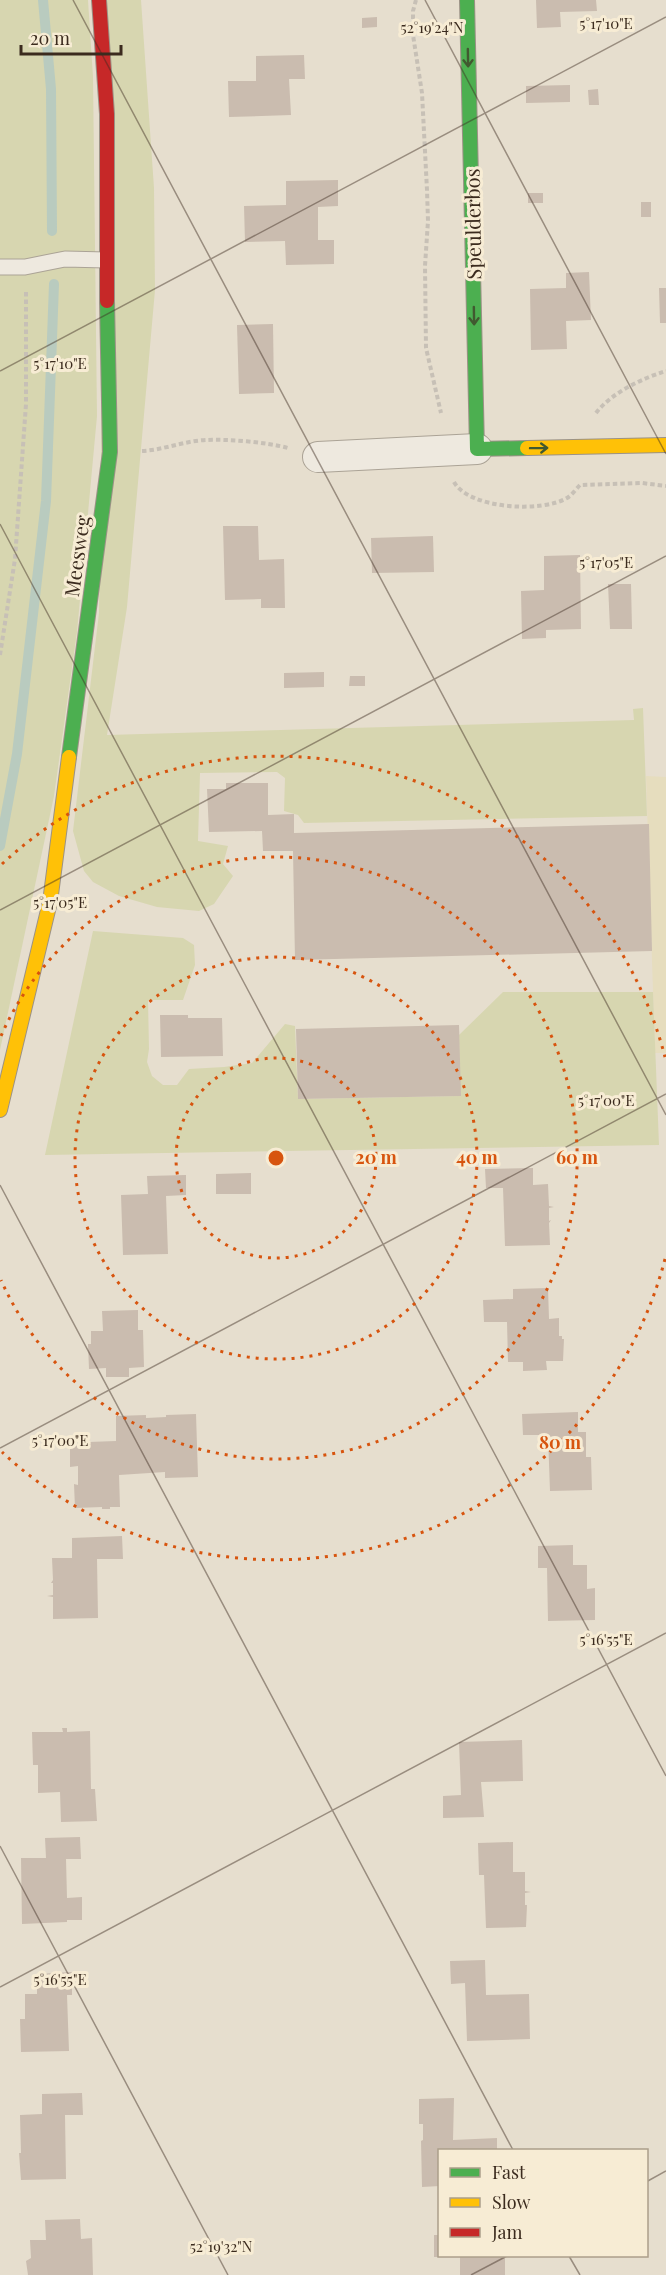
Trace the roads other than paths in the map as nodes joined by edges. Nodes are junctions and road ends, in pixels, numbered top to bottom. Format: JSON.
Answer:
{"nodes":[{"id":1,"x":99,"y":0,"type":"edge"},
{"id":2,"x":467,"y":0,"type":"edge"},
{"id":3,"x":106,"y":260,"type":"junction"},
{"id":4,"x":0,"y":267,"type":"edge"},
{"id":5,"x":666,"y":445,"type":"edge"},
{"id":6,"x":477,"y":449,"type":"junction"},
{"id":7,"x":318,"y":457,"type":"road end"},
{"id":8,"x":0,"y":1110,"type":"edge"}],
"edges":[{"from":1,"to":3,"type":"street","name":"Meesweg"},
{"from":2,"to":6,"type":"street","name":"Speulderbos","one_way":true},
{"from":3,"to":4,"type":"lane"},
{"from":3,"to":8,"type":"street","name":"Meesweg"},
{"from":6,"to":5,"type":"street","one_way":true},
{"from":6,"to":7,"type":"street"}]}
